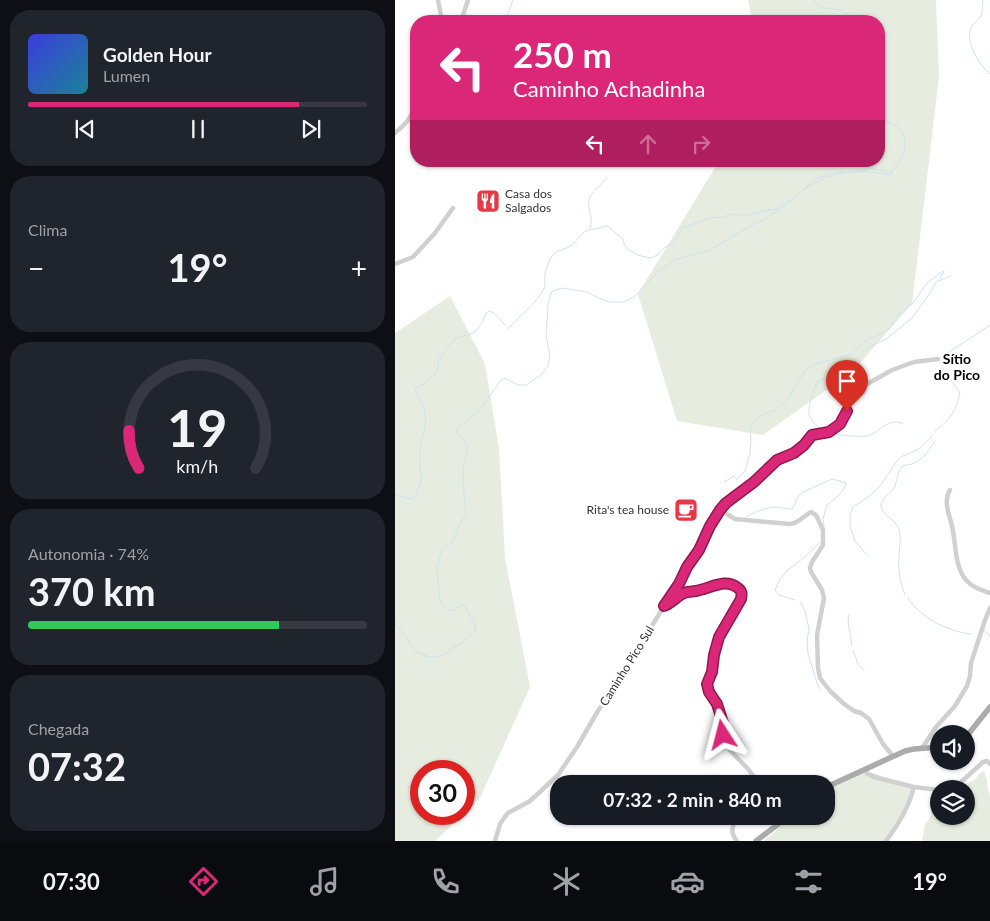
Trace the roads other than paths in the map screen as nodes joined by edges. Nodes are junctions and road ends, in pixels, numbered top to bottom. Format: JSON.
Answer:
{"nodes":[{"id":1,"x":438,"y":0,"type":"edge"},
{"id":2,"x":468,"y":0,"type":"edge"},
{"id":3,"x":441,"y":15,"type":"edge"},
{"id":4,"x":463,"y":15,"type":"edge"},
{"id":5,"x":410,"y":118,"type":"edge"},
{"id":6,"x":395,"y":133,"type":"edge"},
{"id":7,"x":453,"y":208,"type":"dead end"},
{"id":8,"x":395,"y":264,"type":"edge"},
{"id":9,"x":938,"y":359,"type":"dead end"},
{"id":10,"x":950,"y":490,"type":"dead end"},
{"id":11,"x":720,"y":510,"type":"junction"},
{"id":12,"x":990,"y":593,"type":"edge"},
{"id":13,"x":664,"y":606,"type":"junction"},
{"id":14,"x":990,"y":608,"type":"edge"},
{"id":15,"x":990,"y":707,"type":"edge"},
{"id":16,"x":975,"y":726,"type":"edge"},
{"id":17,"x":922,"y":748,"type":"junction"},
{"id":18,"x":930,"y":748,"type":"edge"},
{"id":19,"x":893,"y":756,"type":"junction"},
{"id":20,"x":990,"y":764,"type":"edge"},
{"id":21,"x":863,"y":770,"type":"junction"},
{"id":22,"x":752,"y":775,"type":"edge"},
{"id":23,"x":963,"y":780,"type":"edge"},
{"id":24,"x":835,"y":783,"type":"edge"},
{"id":25,"x":914,"y":787,"type":"junction"},
{"id":26,"x":930,"y":789,"type":"edge"},
{"id":27,"x":734,"y":825,"type":"edge"},
{"id":28,"x":777,"y":825,"type":"edge"},
{"id":29,"x":495,"y":841,"type":"edge"},
{"id":30,"x":737,"y":841,"type":"edge"},
{"id":31,"x":757,"y":841,"type":"edge"},
{"id":32,"x":886,"y":841,"type":"edge"}],
"edges":[{"from":1,"to":3,"type":"street"},
{"from":2,"to":4,"type":"street"},
{"from":5,"to":6,"type":"street"},
{"from":7,"to":8,"type":"street"},
{"from":9,"to":11,"type":"street","name":"Caminho Pico Sul"},
{"from":10,"to":12,"type":"street"},
{"from":11,"to":13,"type":"street","name":"Caminho Pico Sul"},
{"from":11,"to":19,"type":"street"},
{"from":13,"to":22,"type":"street"},
{"from":13,"to":29,"type":"street","name":"Caminho Pico Sul"},
{"from":14,"to":17,"type":"street"},
{"from":15,"to":16,"type":"main road"},
{"from":17,"to":18,"type":"main road"},
{"from":17,"to":19,"type":"main road"},
{"from":19,"to":21,"type":"main road"},
{"from":20,"to":23,"type":"street"},
{"from":21,"to":24,"type":"main road"},
{"from":21,"to":25,"type":"street"},
{"from":25,"to":26,"type":"street"},
{"from":25,"to":32,"type":"street"},
{"from":27,"to":30,"type":"street"},
{"from":28,"to":31,"type":"main road"}]}
